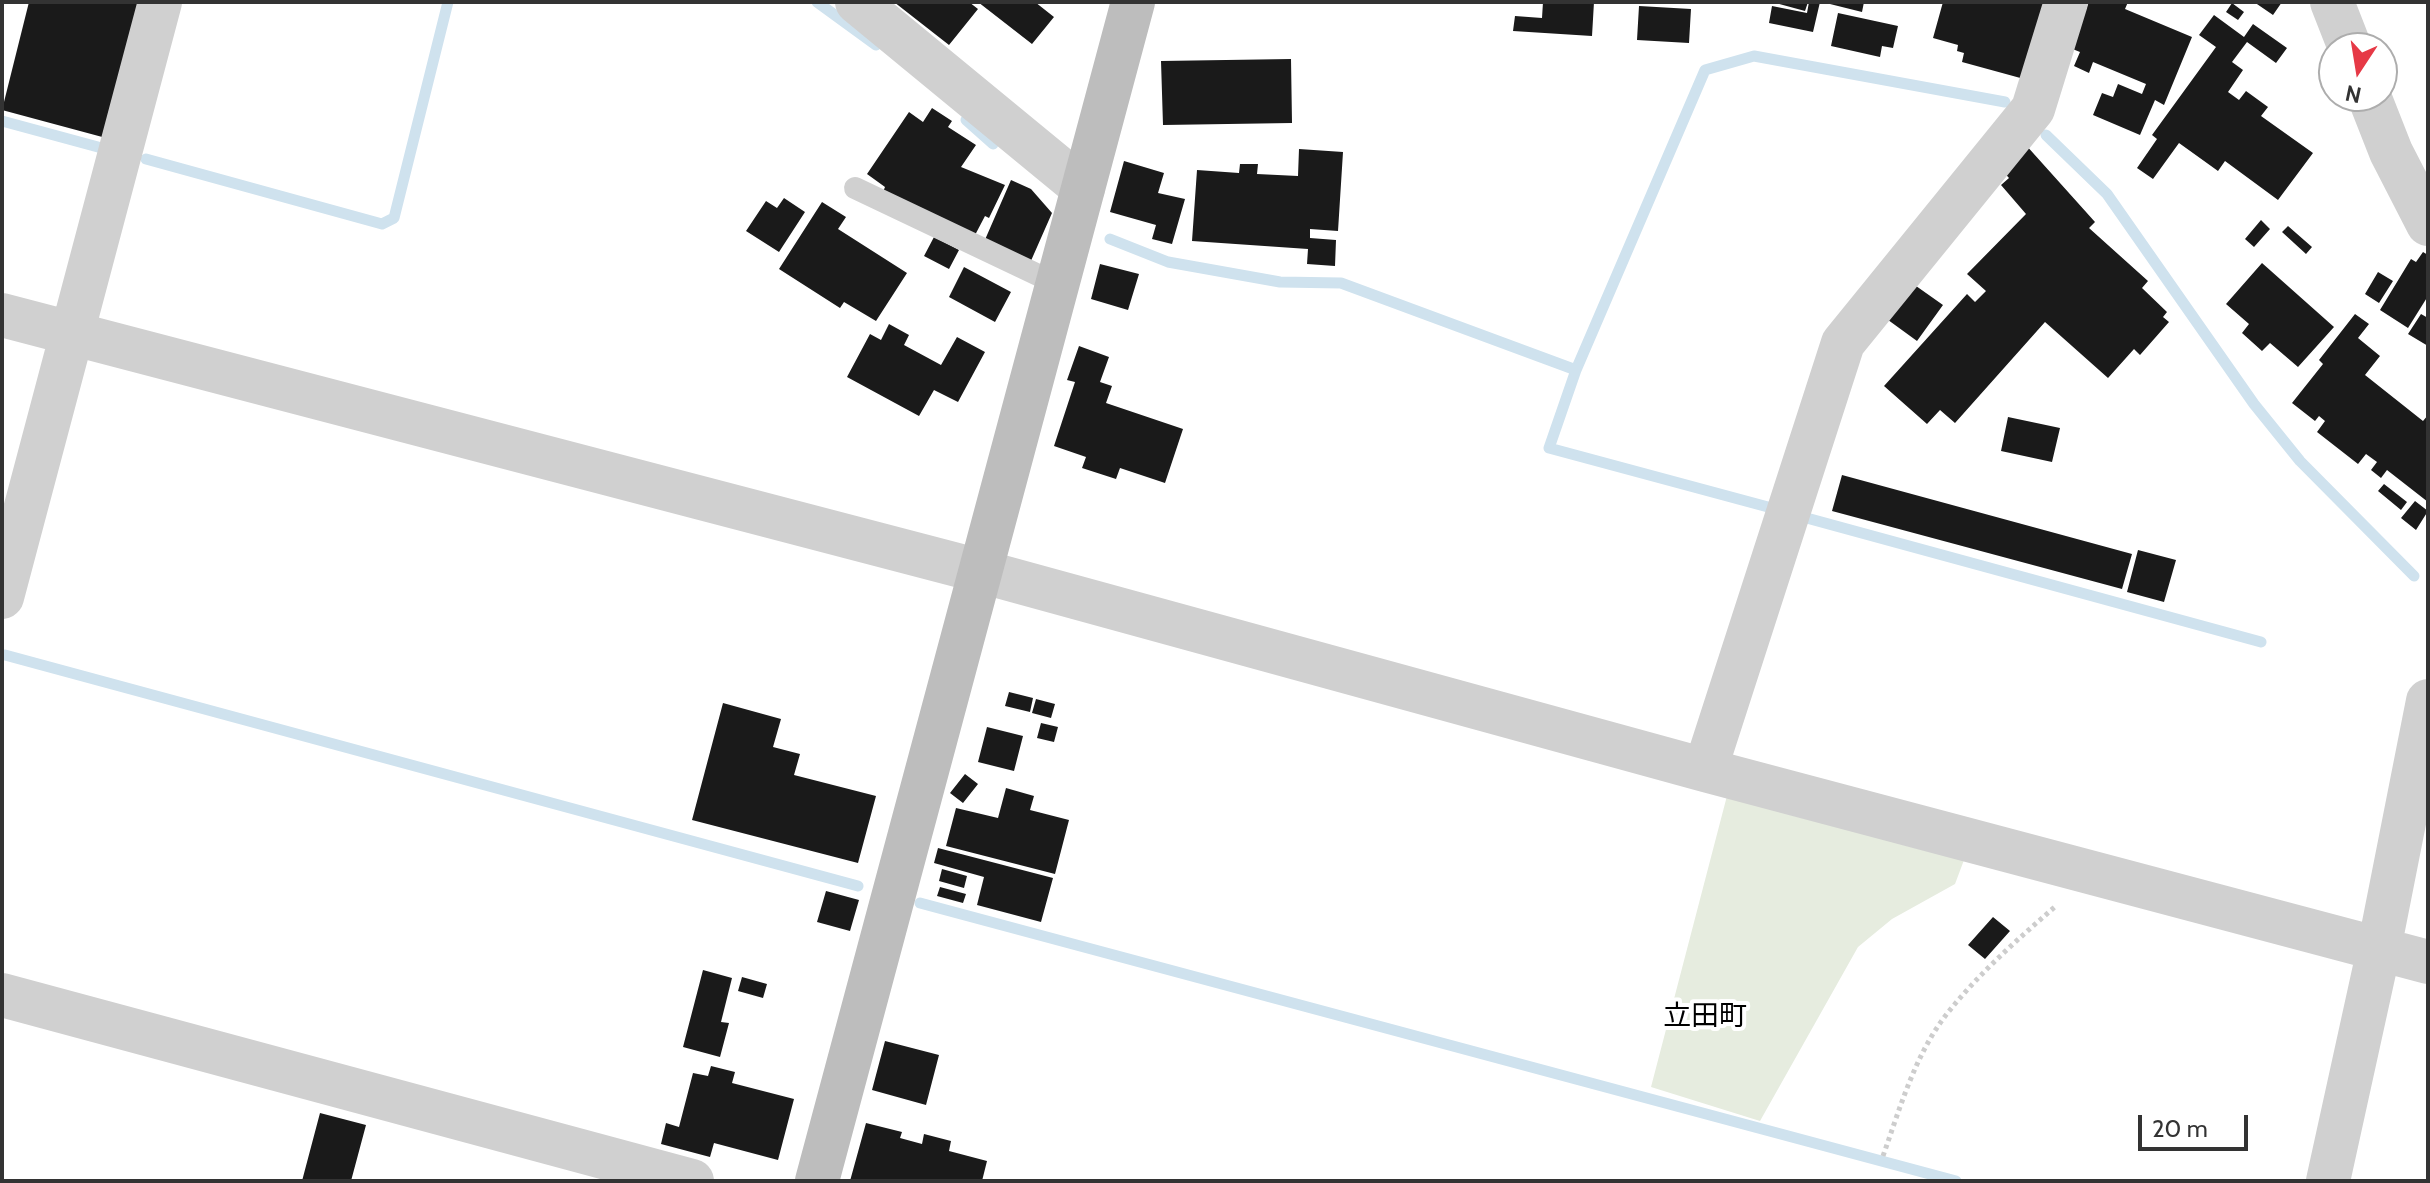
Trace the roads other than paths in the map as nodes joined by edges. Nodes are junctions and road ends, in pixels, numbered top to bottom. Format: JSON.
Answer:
{"nodes":[{"id":1,"x":160,"y":2,"type":"edge"},
{"id":2,"x":857,"y":2,"type":"edge"},
{"id":3,"x":1133,"y":2,"type":"edge"},
{"id":4,"x":2066,"y":2,"type":"edge"},
{"id":5,"x":2332,"y":2,"type":"edge"},
{"id":6,"x":2344,"y":32,"type":"edge"},
{"id":7,"x":2375,"y":112,"type":"edge"},
{"id":8,"x":855,"y":188,"type":"dead end"},
{"id":9,"x":1083,"y":188,"type":"junction"},
{"id":10,"x":2428,"y":224,"type":"edge"},
{"id":11,"x":1057,"y":284,"type":"junction"},
{"id":12,"x":2,"y":315,"type":"edge"},
{"id":13,"x":74,"y":334,"type":"junction"},
{"id":14,"x":980,"y":571,"type":"junction"},
{"id":15,"x":2,"y":597,"type":"edge"},
{"id":16,"x":2428,"y":701,"type":"edge"},
{"id":17,"x":1705,"y":770,"type":"junction"},
{"id":18,"x":2379,"y":949,"type":"junction"},
{"id":19,"x":2428,"y":962,"type":"edge"},
{"id":20,"x":2,"y":995,"type":"edge"},
{"id":21,"x":692,"y":1181,"type":"edge"},
{"id":22,"x":817,"y":1181,"type":"edge"},
{"id":23,"x":2328,"y":1181,"type":"edge"}],
"edges":[{"from":1,"to":13,"type":"street"},
{"from":2,"to":9,"type":"street"},
{"from":3,"to":9,"type":"street"},
{"from":4,"to":17,"type":"street"},
{"from":5,"to":6,"type":"street"},
{"from":7,"to":10,"type":"street"},
{"from":8,"to":11,"type":"lane"},
{"from":9,"to":11,"type":"street"},
{"from":11,"to":14,"type":"street"},
{"from":12,"to":13,"type":"street"},
{"from":13,"to":14,"type":"street"},
{"from":13,"to":15,"type":"street"},
{"from":14,"to":17,"type":"street"},
{"from":14,"to":22,"type":"street"},
{"from":16,"to":18,"type":"street"},
{"from":17,"to":18,"type":"street"},
{"from":18,"to":19,"type":"street"},
{"from":18,"to":23,"type":"street"},
{"from":20,"to":21,"type":"street"}]}
